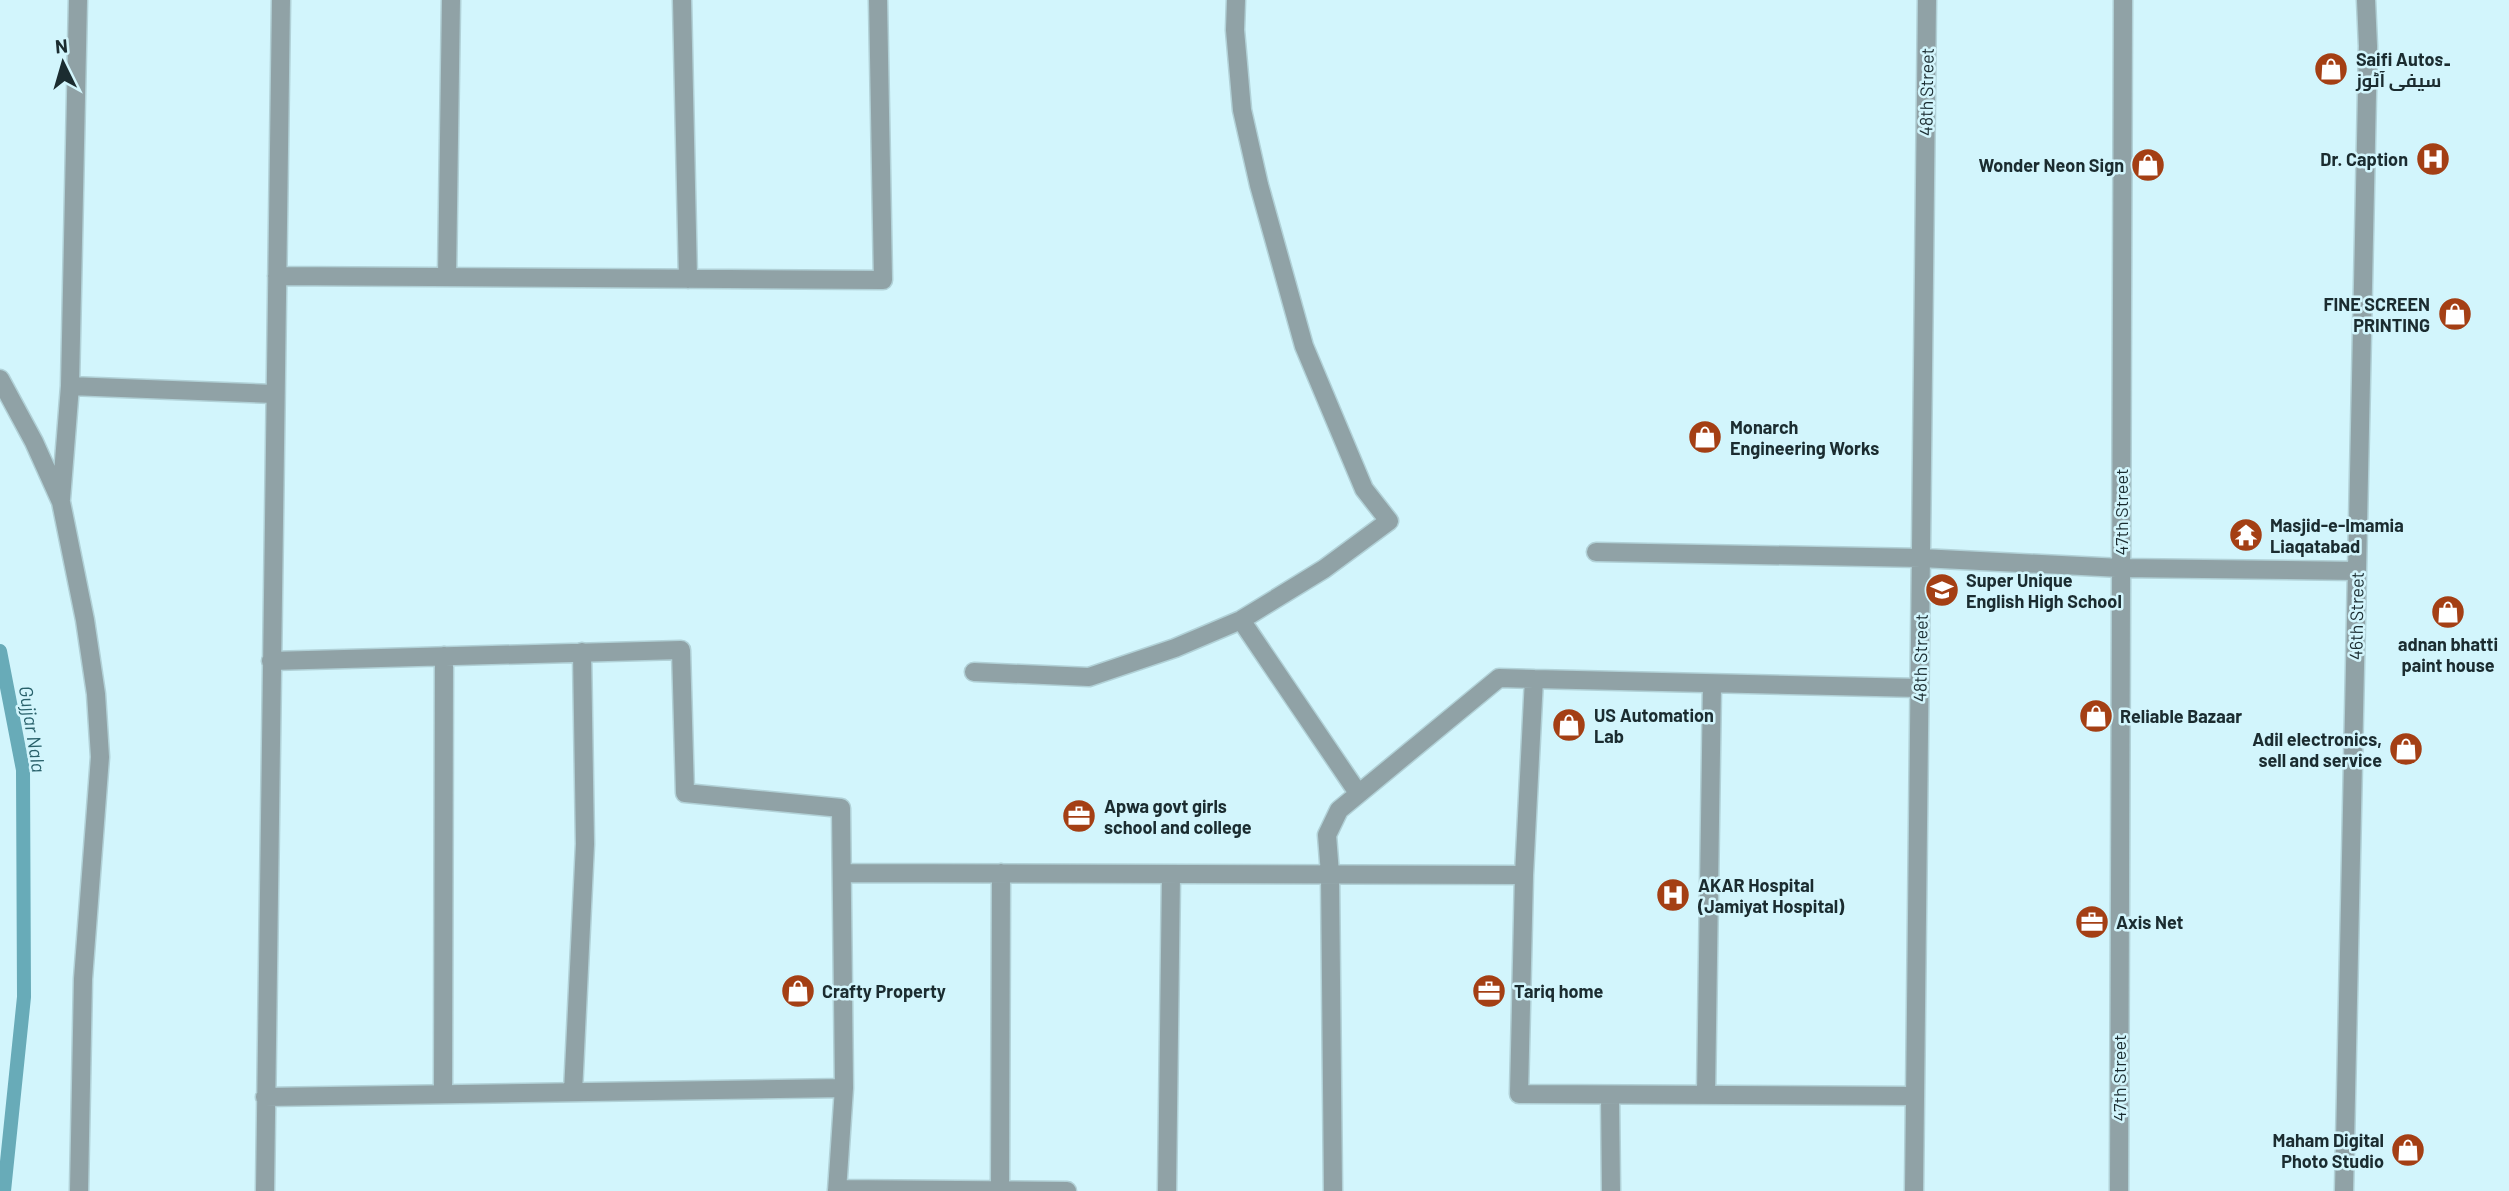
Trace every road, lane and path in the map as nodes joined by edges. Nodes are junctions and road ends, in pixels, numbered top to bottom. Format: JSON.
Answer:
{"nodes":[{"id":1,"x":78,"y":0,"type":"edge"},
{"id":2,"x":281,"y":0,"type":"edge"},
{"id":3,"x":451,"y":0,"type":"edge"},
{"id":4,"x":682,"y":0,"type":"edge"},
{"id":5,"x":878,"y":0,"type":"edge"},
{"id":6,"x":1236,"y":0,"type":"edge"},
{"id":7,"x":1927,"y":0,"type":"edge"},
{"id":8,"x":2123,"y":0,"type":"edge"},
{"id":9,"x":2366,"y":0,"type":"edge"},
{"id":10,"x":277,"y":276,"type":"junction"},
{"id":11,"x":447,"y":277,"type":"junction"},
{"id":12,"x":688,"y":279,"type":"junction"},
{"id":13,"x":0,"y":379,"type":"edge"},
{"id":14,"x":70,"y":386,"type":"junction"},
{"id":15,"x":275,"y":394,"type":"junction"},
{"id":16,"x":61,"y":502,"type":"junction"},
{"id":17,"x":1596,"y":552,"type":"dead end"},
{"id":18,"x":1921,"y":558,"type":"junction"},
{"id":19,"x":2121,"y":568,"type":"junction"},
{"id":20,"x":2357,"y":571,"type":"junction"},
{"id":21,"x":1241,"y":620,"type":"junction"},
{"id":22,"x":582,"y":652,"type":"junction"},
{"id":23,"x":444,"y":656,"type":"junction"},
{"id":24,"x":271,"y":661,"type":"junction"},
{"id":25,"x":974,"y":672,"type":"dead end"},
{"id":26,"x":1534,"y":679,"type":"junction"},
{"id":27,"x":1712,"y":684,"type":"junction"},
{"id":28,"x":1919,"y":688,"type":"junction"},
{"id":29,"x":1358,"y":793,"type":"junction"},
{"id":30,"x":842,"y":873,"type":"junction"},
{"id":31,"x":1001,"y":873,"type":"junction"},
{"id":32,"x":1171,"y":874,"type":"junction"},
{"id":33,"x":1330,"y":874,"type":"junction"},
{"id":34,"x":1524,"y":875,"type":"junction"},
{"id":35,"x":844,"y":1088,"type":"junction"},
{"id":36,"x":573,"y":1092,"type":"junction"},
{"id":37,"x":443,"y":1094,"type":"junction"},
{"id":38,"x":1610,"y":1095,"type":"junction"},
{"id":39,"x":1706,"y":1095,"type":"junction"},
{"id":40,"x":1915,"y":1096,"type":"junction"},
{"id":41,"x":265,"y":1097,"type":"junction"},
{"id":42,"x":837,"y":1190,"type":"edge"},
{"id":43,"x":1000,"y":1190,"type":"edge"},
{"id":44,"x":79,"y":1191,"type":"edge"},
{"id":45,"x":265,"y":1191,"type":"edge"},
{"id":46,"x":1067,"y":1191,"type":"edge"},
{"id":47,"x":1167,"y":1191,"type":"edge"},
{"id":48,"x":1332,"y":1191,"type":"edge"},
{"id":49,"x":1611,"y":1191,"type":"edge"},
{"id":50,"x":1913,"y":1191,"type":"edge"},
{"id":51,"x":2119,"y":1191,"type":"edge"},
{"id":52,"x":2344,"y":1191,"type":"edge"}],
"edges":[{"from":1,"to":14,"type":"street"},
{"from":2,"to":10,"type":"street"},
{"from":3,"to":11,"type":"street"},
{"from":4,"to":12,"type":"street"},
{"from":5,"to":12,"type":"street"},
{"from":6,"to":21,"type":"street"},
{"from":7,"to":18,"type":"street","name":"48th Street"},
{"from":8,"to":19,"type":"street","name":"47th Street"},
{"from":9,"to":20,"type":"street","name":"46th Street"},
{"from":10,"to":11,"type":"street"},
{"from":10,"to":15,"type":"street"},
{"from":11,"to":12,"type":"street"},
{"from":13,"to":16,"type":"street"},
{"from":14,"to":15,"type":"street"},
{"from":14,"to":16,"type":"street"},
{"from":15,"to":24,"type":"street"},
{"from":16,"to":44,"type":"street"},
{"from":17,"to":18,"type":"street"},
{"from":18,"to":19,"type":"street"},
{"from":18,"to":28,"type":"street","name":"48th Street"},
{"from":19,"to":20,"type":"street"},
{"from":19,"to":51,"type":"street","name":"47th Street"},
{"from":20,"to":52,"type":"street","name":"46th Street"},
{"from":21,"to":25,"type":"street"},
{"from":21,"to":29,"type":"street"},
{"from":22,"to":23,"type":"street"},
{"from":22,"to":30,"type":"street"},
{"from":22,"to":36,"type":"street"},
{"from":23,"to":24,"type":"street"},
{"from":23,"to":37,"type":"street"},
{"from":24,"to":41,"type":"street"},
{"from":26,"to":27,"type":"street"},
{"from":26,"to":29,"type":"street"},
{"from":26,"to":34,"type":"street"},
{"from":27,"to":28,"type":"street"},
{"from":27,"to":39,"type":"street"},
{"from":28,"to":40,"type":"street","name":"48th Street"},
{"from":29,"to":33,"type":"street"},
{"from":30,"to":31,"type":"street"},
{"from":30,"to":35,"type":"street"},
{"from":31,"to":32,"type":"street"},
{"from":31,"to":43,"type":"street"},
{"from":32,"to":33,"type":"street"},
{"from":32,"to":47,"type":"street"},
{"from":33,"to":34,"type":"street"},
{"from":33,"to":48,"type":"street"},
{"from":34,"to":38,"type":"street"},
{"from":35,"to":36,"type":"street"},
{"from":35,"to":42,"type":"street"},
{"from":36,"to":37,"type":"street"},
{"from":37,"to":41,"type":"street"},
{"from":38,"to":39,"type":"street"},
{"from":38,"to":49,"type":"street"},
{"from":39,"to":40,"type":"street"},
{"from":40,"to":50,"type":"street","name":"48th Street"},
{"from":41,"to":45,"type":"street"},
{"from":42,"to":43,"type":"street"},
{"from":43,"to":46,"type":"street"}]}
